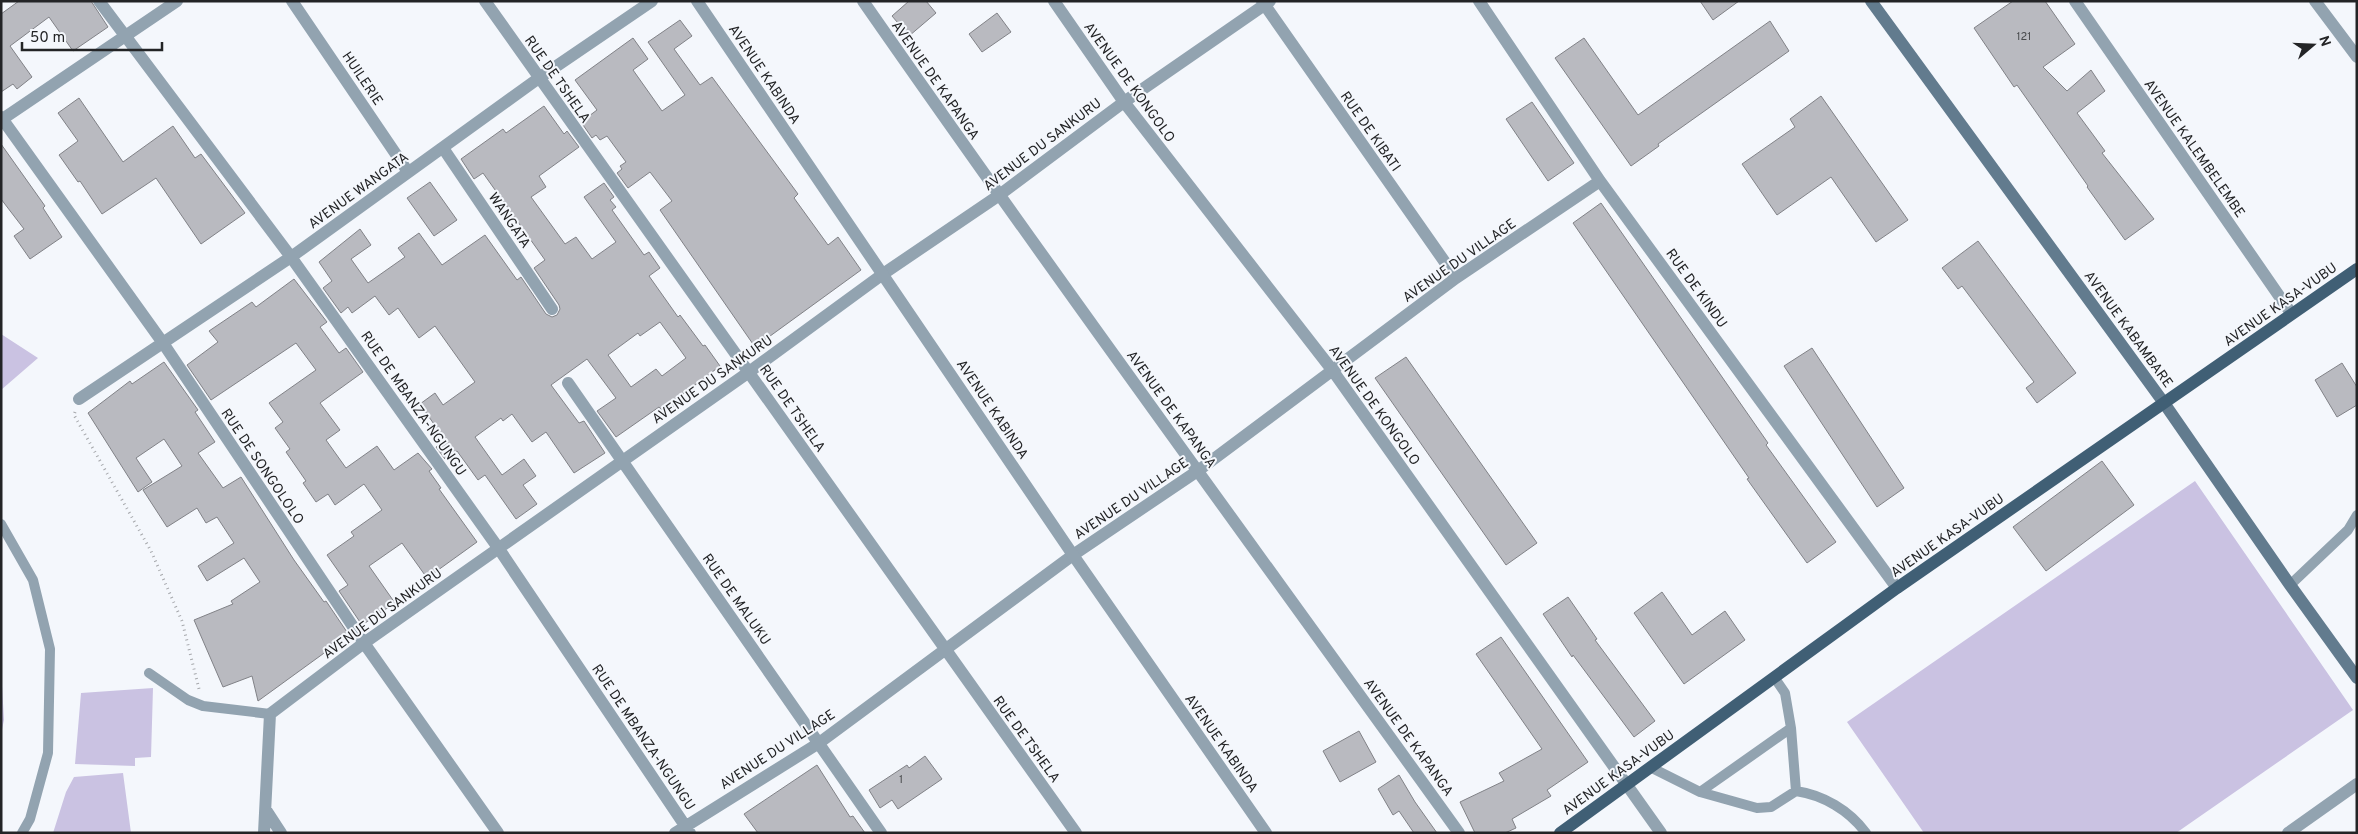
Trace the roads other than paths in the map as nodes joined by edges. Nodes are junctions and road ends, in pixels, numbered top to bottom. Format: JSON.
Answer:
{"nodes":[{"id":1,"x":99,"y":1,"type":"edge"},
{"id":2,"x":177,"y":1,"type":"edge"},
{"id":3,"x":292,"y":1,"type":"edge"},
{"id":4,"x":486,"y":1,"type":"edge"},
{"id":5,"x":652,"y":1,"type":"edge"},
{"id":6,"x":697,"y":1,"type":"edge"},
{"id":7,"x":863,"y":1,"type":"edge"},
{"id":8,"x":1054,"y":1,"type":"edge"},
{"id":9,"x":1479,"y":1,"type":"edge"},
{"id":10,"x":1872,"y":1,"type":"edge"},
{"id":11,"x":2075,"y":1,"type":"edge"},
{"id":12,"x":2315,"y":1,"type":"edge"},
{"id":13,"x":1266,"y":2,"type":"edge"},
{"id":14,"x":124,"y":36,"type":"junction"},
{"id":15,"x":2357,"y":57,"type":"edge"},
{"id":16,"x":539,"y":78,"type":"junction"},
{"id":17,"x":1124,"y":102,"type":"junction"},
{"id":18,"x":2,"y":119,"type":"edge"},
{"id":19,"x":443,"y":148,"type":"junction"},
{"id":20,"x":408,"y":172,"type":"junction"},
{"id":21,"x":1600,"y":181,"type":"junction"},
{"id":22,"x":998,"y":196,"type":"junction"},
{"id":23,"x":292,"y":257,"type":"junction"},
{"id":24,"x":2357,"y":269,"type":"edge"},
{"id":25,"x":883,"y":274,"type":"junction"},
{"id":26,"x":1456,"y":278,"type":"junction"},
{"id":27,"x":552,"y":309,"type":"dead end"},
{"id":28,"x":2291,"y":313,"type":"junction"},
{"id":29,"x":163,"y":343,"type":"junction"},
{"id":30,"x":1333,"y":371,"type":"junction"},
{"id":31,"x":749,"y":372,"type":"junction"},
{"id":32,"x":568,"y":383,"type":"dead end"},
{"id":33,"x":79,"y":400,"type":"road end"},
{"id":34,"x":2164,"y":403,"type":"junction"},
{"id":35,"x":622,"y":460,"type":"junction"},
{"id":36,"x":1199,"y":470,"type":"junction"},
{"id":37,"x":2357,"y":515,"type":"edge"},
{"id":38,"x":1,"y":524,"type":"edge"},
{"id":39,"x":499,"y":549,"type":"junction"},
{"id":40,"x":1073,"y":555,"type":"junction"},
{"id":41,"x":2290,"y":585,"type":"junction"},
{"id":42,"x":1897,"y":588,"type":"junction"},
{"id":43,"x":364,"y":643,"type":"junction"},
{"id":44,"x":945,"y":649,"type":"junction"},
{"id":45,"x":149,"y":673,"type":"dead end"},
{"id":46,"x":1774,"y":677,"type":"junction"},
{"id":47,"x":2357,"y":678,"type":"edge"},
{"id":48,"x":270,"y":714,"type":"junction"},
{"id":49,"x":1791,"y":728,"type":"junction"},
{"id":50,"x":819,"y":743,"type":"junction"},
{"id":51,"x":1650,"y":767,"type":"junction"},
{"id":52,"x":1626,"y":784,"type":"junction"},
{"id":53,"x":2357,"y":784,"type":"edge"},
{"id":54,"x":1796,"y":791,"type":"junction"},
{"id":55,"x":1700,"y":792,"type":"junction"},
{"id":56,"x":266,"y":810,"type":"junction"},
{"id":57,"x":684,"y":830,"type":"edge"},
{"id":58,"x":22,"y":833,"type":"edge"},
{"id":59,"x":264,"y":833,"type":"edge"},
{"id":60,"x":281,"y":833,"type":"edge"},
{"id":61,"x":498,"y":833,"type":"edge"},
{"id":62,"x":881,"y":833,"type":"edge"},
{"id":63,"x":1076,"y":833,"type":"edge"},
{"id":64,"x":1266,"y":833,"type":"edge"},
{"id":65,"x":1459,"y":833,"type":"edge"},
{"id":66,"x":1560,"y":833,"type":"edge"},
{"id":67,"x":1661,"y":833,"type":"edge"},
{"id":68,"x":1866,"y":833,"type":"edge"},
{"id":69,"x":2288,"y":833,"type":"edge"}],
"edges":[{"from":1,"to":14,"type":"street","name":"RUE DE MBANZA-NGUNGU"},
{"from":2,"to":14,"type":"street"},
{"from":3,"to":20,"type":"street","name":"HUILERIE"},
{"from":4,"to":16,"type":"street","name":"RUE DE TSHELA"},
{"from":5,"to":16,"type":"street","name":"AVENUE WANGATA"},
{"from":6,"to":25,"type":"street","name":"AVENUE KABINDA"},
{"from":7,"to":22,"type":"street","name":"AVENUE DE KAPANGA"},
{"from":8,"to":17,"type":"street","name":"AVENUE DE KONGOLO"},
{"from":9,"to":21,"type":"street","name":"RUE DE KINDU"},
{"from":10,"to":34,"type":"main road","name":"AVENUE KABAMBARE"},
{"from":11,"to":28,"type":"street","name":"AVENUE KALEMBELEMBE"},
{"from":12,"to":15,"type":"street"},
{"from":13,"to":17,"type":"street","name":"AVENUE DU SANKURU"},
{"from":13,"to":26,"type":"street","name":"RUE DE KIBATI"},
{"from":14,"to":18,"type":"street"},
{"from":14,"to":23,"type":"street","name":"RUE DE MBANZA-NGUNGU"},
{"from":16,"to":19,"type":"street","name":"AVENUE WANGATA"},
{"from":16,"to":31,"type":"street","name":"RUE DE TSHELA"},
{"from":17,"to":22,"type":"street","name":"AVENUE DU SANKURU"},
{"from":17,"to":30,"type":"street","name":"AVENUE DE KONGOLO"},
{"from":18,"to":29,"type":"street","name":"RUE DE SONGOLOLO"},
{"from":19,"to":20,"type":"street","name":"AVENUE WANGATA"},
{"from":19,"to":27,"type":"street","name":"WANGATA"},
{"from":20,"to":23,"type":"street","name":"AVENUE WANGATA"},
{"from":21,"to":26,"type":"street","name":"AVENUE DU VILLAGE"},
{"from":21,"to":42,"type":"street","name":"RUE DE KINDU"},
{"from":22,"to":25,"type":"street","name":"AVENUE DU SANKURU"},
{"from":22,"to":36,"type":"street","name":"AVENUE DE KAPANGA"},
{"from":23,"to":29,"type":"street","name":"AVENUE WANGATA"},
{"from":23,"to":39,"type":"street","name":"RUE DE MBANZA-NGUNGU"},
{"from":24,"to":28,"type":"main road","name":"AVENUE KASA-VUBU"},
{"from":25,"to":31,"type":"street","name":"AVENUE DU SANKURU"},
{"from":25,"to":40,"type":"street","name":"AVENUE KABINDA"},
{"from":26,"to":30,"type":"street","name":"AVENUE DU VILLAGE"},
{"from":28,"to":34,"type":"main road","name":"AVENUE KASA-VUBU"},
{"from":29,"to":33,"type":"street","name":"AVENUE WANGATA"},
{"from":29,"to":43,"type":"street","name":"RUE DE SONGOLOLO"},
{"from":30,"to":36,"type":"street","name":"AVENUE DU VILLAGE"},
{"from":30,"to":52,"type":"street","name":"AVENUE DE KONGOLO"},
{"from":31,"to":35,"type":"street","name":"AVENUE DU SANKURU"},
{"from":31,"to":44,"type":"street","name":"RUE DE TSHELA"},
{"from":32,"to":35,"type":"street","name":"RUE DE MALUKU"},
{"from":34,"to":41,"type":"main road","name":"AVENUE KABAMBARE"},
{"from":34,"to":42,"type":"main road","name":"AVENUE KASA-VUBU"},
{"from":35,"to":39,"type":"street","name":"AVENUE DU SANKURU"},
{"from":35,"to":50,"type":"street","name":"RUE DE MALUKU"},
{"from":36,"to":40,"type":"street","name":"AVENUE DU VILLAGE"},
{"from":36,"to":65,"type":"street","name":"AVENUE DE KAPANGA"},
{"from":37,"to":41,"type":"lane"},
{"from":38,"to":58,"type":"lane"},
{"from":39,"to":43,"type":"street","name":"AVENUE DU SANKURU"},
{"from":39,"to":57,"type":"street","name":"RUE DE MBANZA-NGUNGU"},
{"from":40,"to":44,"type":"street","name":"AVENUE DU VILLAGE"},
{"from":40,"to":64,"type":"street","name":"AVENUE KABINDA"},
{"from":41,"to":47,"type":"main road","name":"AVENUE KABAMBARE"},
{"from":42,"to":46,"type":"main road","name":"AVENUE KASA-VUBU"},
{"from":43,"to":48,"type":"street","name":"AVENUE DU SANKURU"},
{"from":43,"to":61,"type":"street","name":"RUE DE SONGOLOLO"},
{"from":44,"to":50,"type":"street","name":"AVENUE DU VILLAGE"},
{"from":44,"to":63,"type":"street","name":"RUE DE TSHELA"},
{"from":45,"to":48,"type":"lane"},
{"from":46,"to":49,"type":"lane"},
{"from":46,"to":51,"type":"main road","name":"AVENUE KASA-VUBU"},
{"from":48,"to":56,"type":"street"},
{"from":49,"to":54,"type":"lane"},
{"from":49,"to":55,"type":"lane"},
{"from":50,"to":57,"type":"street","name":"AVENUE DU VILLAGE"},
{"from":50,"to":62,"type":"street","name":"RUE DE MALUKU"},
{"from":51,"to":52,"type":"main road","name":"AVENUE KASA-VUBU"},
{"from":51,"to":55,"type":"lane"},
{"from":52,"to":66,"type":"main road","name":"AVENUE KASA-VUBU"},
{"from":52,"to":67,"type":"street","name":"AVENUE DE KONGOLO"},
{"from":53,"to":69,"type":"street"},
{"from":54,"to":55,"type":"lane"},
{"from":54,"to":68,"type":"lane"},
{"from":56,"to":59,"type":"street"},
{"from":56,"to":60,"type":"street"}]}
